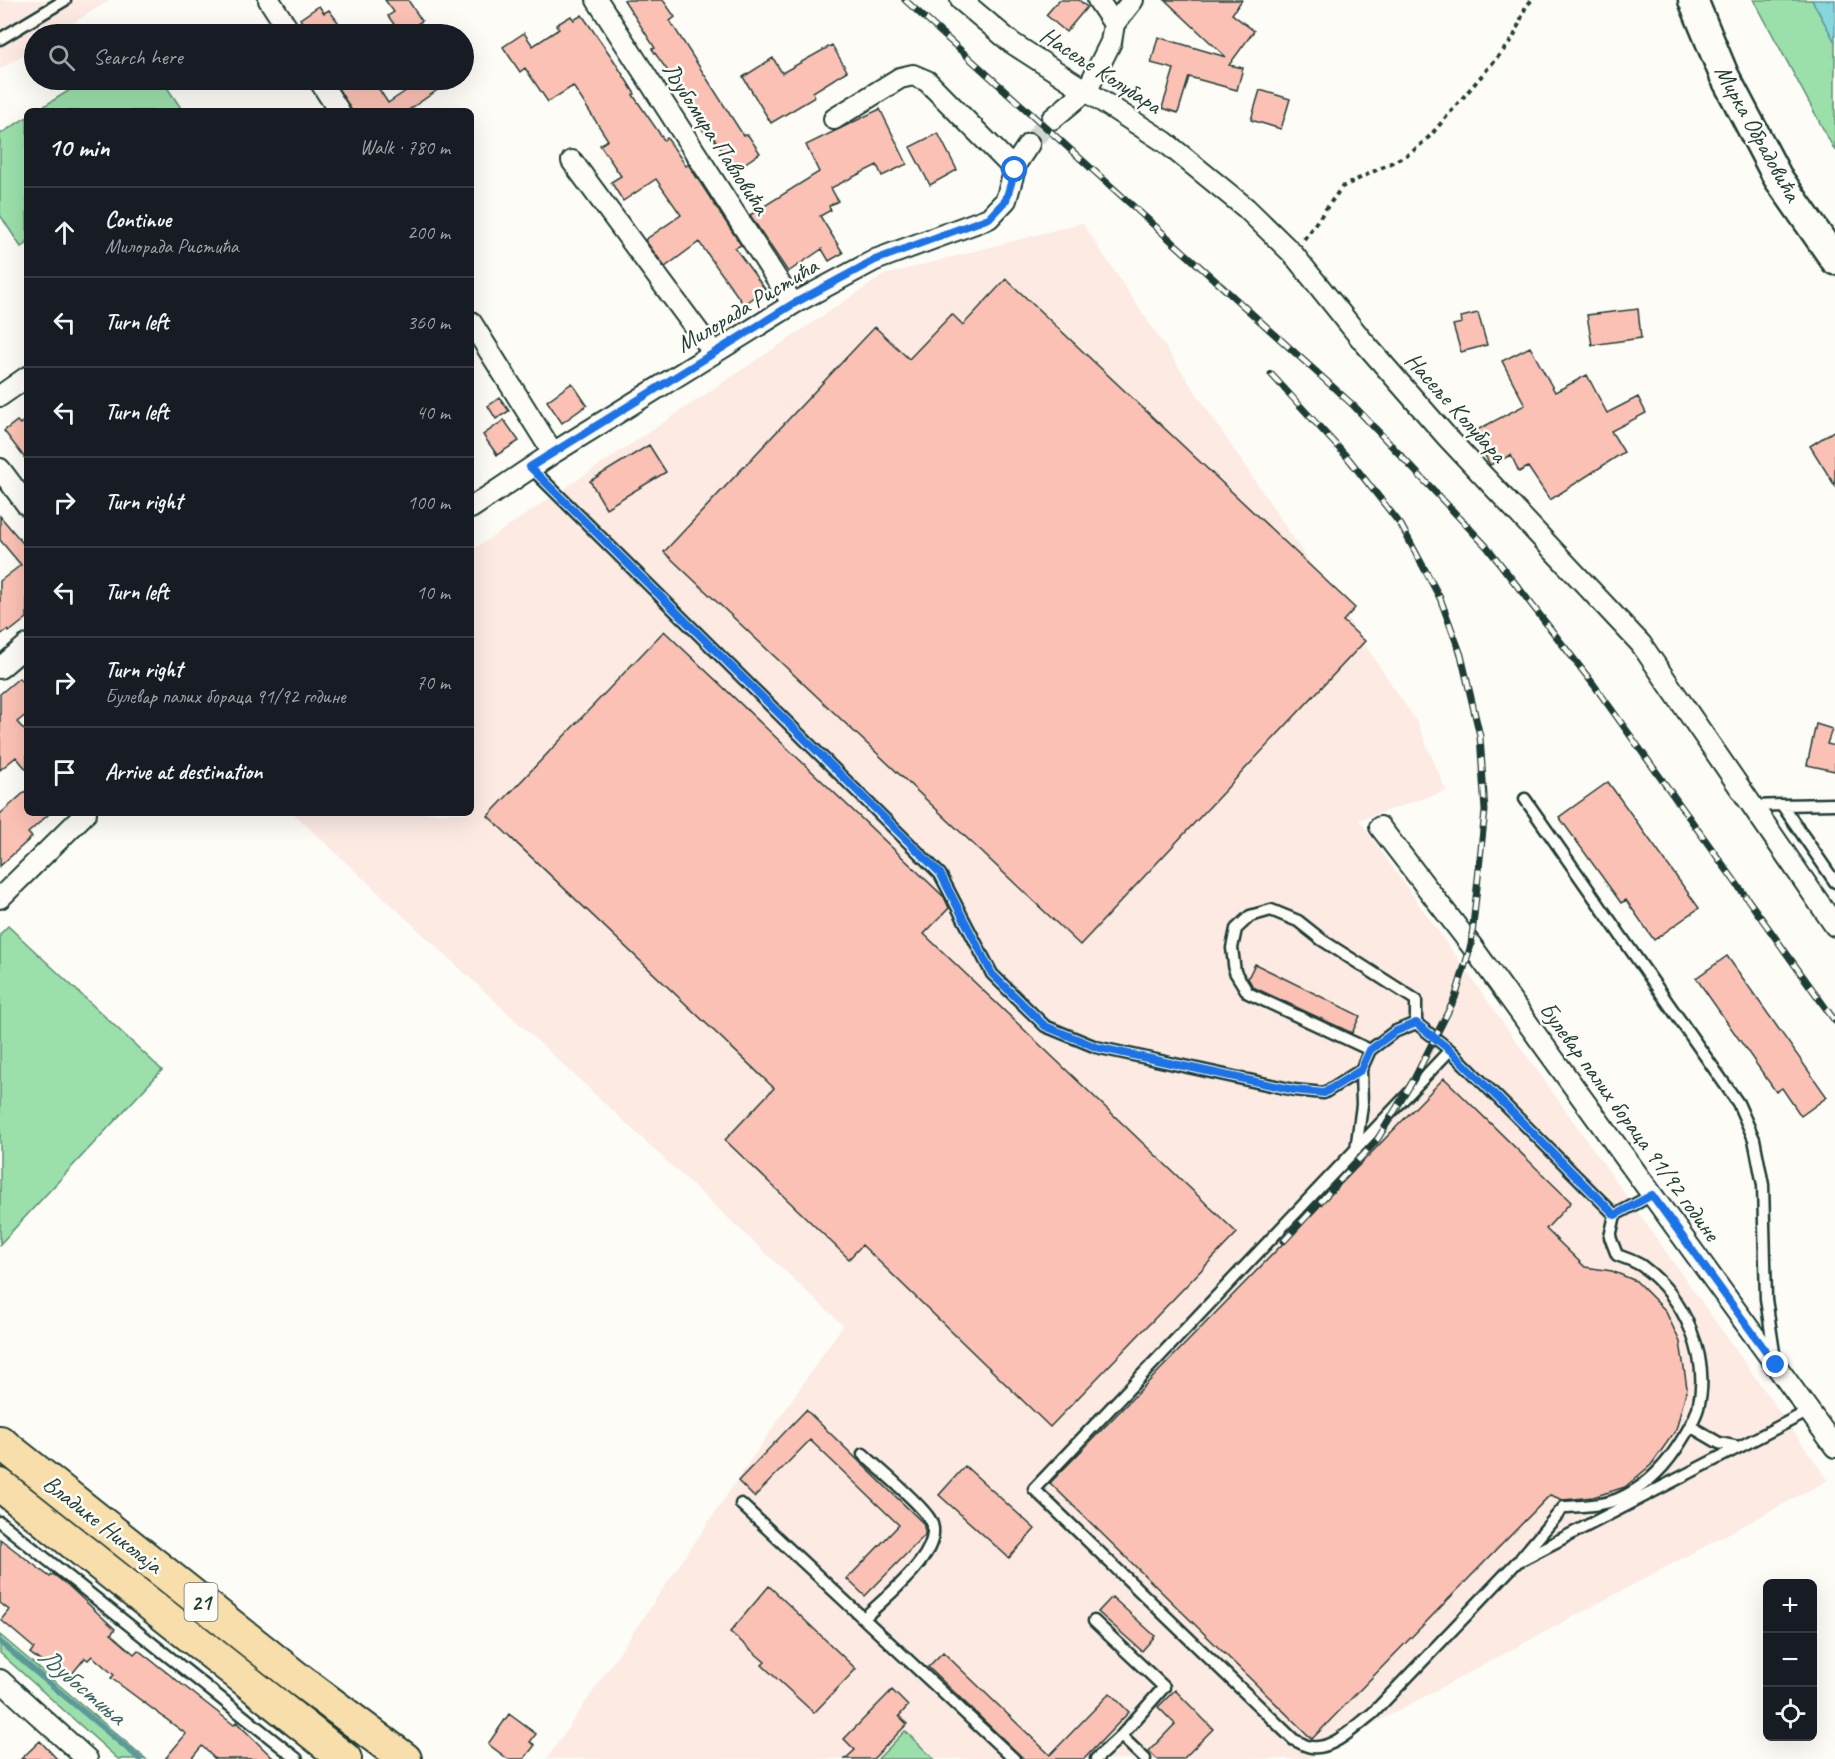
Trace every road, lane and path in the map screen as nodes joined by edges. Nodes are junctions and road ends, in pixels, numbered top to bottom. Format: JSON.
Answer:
{"nodes":[{"id":1,"x":65,"y":0,"type":"edge"},
{"id":2,"x":269,"y":0,"type":"edge"},
{"id":3,"x":597,"y":0,"type":"edge"},
{"id":4,"x":961,"y":0,"type":"edge"},
{"id":5,"x":1098,"y":0,"type":"edge"},
{"id":6,"x":1133,"y":0,"type":"edge"},
{"id":7,"x":1532,"y":0,"type":"edge"},
{"id":8,"x":1693,"y":0,"type":"edge"},
{"id":9,"x":25,"y":24,"type":"edge"},
{"id":10,"x":285,"y":24,"type":"edge"},
{"id":11,"x":1114,"y":24,"type":"junction"},
{"id":12,"x":24,"y":25,"type":"edge"},
{"id":13,"x":0,"y":39,"type":"edge"},
{"id":14,"x":325,"y":90,"type":"edge"},
{"id":15,"x":1087,"y":90,"type":"junction"},
{"id":16,"x":337,"y":108,"type":"edge"},
{"id":17,"x":834,"y":119,"type":"dead end"},
{"id":18,"x":1052,"y":119,"type":"tunnel mouth"},
{"id":19,"x":1029,"y":144,"type":"tunnel mouth"},
{"id":20,"x":572,"y":161,"type":"dead end"},
{"id":21,"x":1015,"y":170,"type":"junction"},
{"id":22,"x":1293,"y":254,"type":"junction"},
{"id":23,"x":1835,"y":260,"type":"edge"},
{"id":24,"x":793,"y":304,"type":"junction"},
{"id":25,"x":474,"y":327,"type":"edge"},
{"id":26,"x":714,"y":353,"type":"junction"},
{"id":27,"x":24,"y":379,"type":"edge"},
{"id":28,"x":0,"y":396,"type":"edge"},
{"id":29,"x":553,"y":453,"type":"junction"},
{"id":30,"x":530,"y":467,"type":"junction"},
{"id":31,"x":0,"y":469,"type":"edge"},
{"id":32,"x":24,"y":501,"type":"edge"},
{"id":33,"x":474,"y":506,"type":"edge"},
{"id":34,"x":24,"y":648,"type":"edge"},
{"id":35,"x":0,"y":668,"type":"edge"},
{"id":36,"x":1525,"y":799,"type":"dead end"},
{"id":37,"x":1835,"y":804,"type":"edge"},
{"id":38,"x":1782,"y":805,"type":"junction"},
{"id":39,"x":1753,"y":806,"type":"junction"},
{"id":40,"x":83,"y":816,"type":"edge"},
{"id":41,"x":1380,"y":827,"type":"dead end"},
{"id":42,"x":1835,"y":882,"type":"edge"},
{"id":43,"x":0,"y":898,"type":"edge"},
{"id":44,"x":1835,"y":926,"type":"edge"},
{"id":45,"x":1416,"y":1023,"type":"junction"},
{"id":46,"x":1370,"y":1050,"type":"junction"},
{"id":47,"x":1450,"y":1050,"type":"junction"},
{"id":48,"x":1361,"y":1070,"type":"junction"},
{"id":49,"x":1356,"y":1151,"type":"junction"},
{"id":50,"x":1652,"y":1195,"type":"junction"},
{"id":51,"x":1615,"y":1215,"type":"junction"},
{"id":52,"x":1776,"y":1365,"type":"junction"},
{"id":53,"x":1809,"y":1411,"type":"junction"},
{"id":54,"x":1690,"y":1426,"type":"junction"},
{"id":55,"x":0,"y":1442,"type":"edge"},
{"id":56,"x":1739,"y":1447,"type":"junction"},
{"id":57,"x":1835,"y":1447,"type":"edge"},
{"id":58,"x":863,"y":1454,"type":"dead end"},
{"id":59,"x":0,"y":1485,"type":"edge"},
{"id":60,"x":741,"y":1504,"type":"dead end"},
{"id":61,"x":0,"y":1522,"type":"edge"},
{"id":62,"x":1517,"y":1562,"type":"junction"},
{"id":63,"x":864,"y":1618,"type":"junction"},
{"id":64,"x":1094,"y":1621,"type":"dead end"},
{"id":65,"x":0,"y":1680,"type":"edge"},
{"id":66,"x":1121,"y":1736,"type":"junction"},
{"id":67,"x":87,"y":1759,"type":"edge"},
{"id":68,"x":297,"y":1759,"type":"edge"},
{"id":69,"x":345,"y":1759,"type":"edge"},
{"id":70,"x":405,"y":1759,"type":"edge"},
{"id":71,"x":1014,"y":1759,"type":"edge"},
{"id":72,"x":1096,"y":1759,"type":"edge"},
{"id":73,"x":1145,"y":1759,"type":"edge"}],
"edges":[{"from":1,"to":9,"type":"lane"},
{"from":2,"to":10,"type":"street"},
{"from":3,"to":24,"type":"street","name":"Љубомира Павловића"},
{"from":4,"to":15,"type":"street","name":"Насеље Колубара"},
{"from":5,"to":11,"type":"street"},
{"from":6,"to":11,"type":"street"},
{"from":7,"to":22,"type":"path"},
{"from":8,"to":23,"type":"street","name":"Мирка Обрадовића"},
{"from":11,"to":15,"type":"street"},
{"from":12,"to":13,"type":"lane"},
{"from":14,"to":16,"type":"street"},
{"from":15,"to":18,"type":"street"},
{"from":15,"to":22,"type":"street","name":"Насеље Колубара"},
{"from":17,"to":21,"type":"street"},
{"from":19,"to":21,"type":"street","name":"Милорада Ристића"},
{"from":20,"to":26,"type":"street"},
{"from":21,"to":24,"type":"street","name":"Милорада Ристића"},
{"from":22,"to":39,"type":"street","name":"Насеље Колубара"},
{"from":24,"to":26,"type":"street","name":"Милорада Ристића"},
{"from":25,"to":29,"type":"street"},
{"from":26,"to":29,"type":"street","name":"Милорада Ристића"},
{"from":27,"to":28,"type":"street"},
{"from":29,"to":30,"type":"street","name":"Милорада Ристића"},
{"from":30,"to":33,"type":"street","name":"Милорада Ристића"},
{"from":30,"to":48,"type":"lane"},
{"from":31,"to":32,"type":"street"},
{"from":34,"to":35,"type":"street"},
{"from":36,"to":52,"type":"lane"},
{"from":37,"to":38,"type":"lane"},
{"from":38,"to":39,"type":"lane"},
{"from":38,"to":42,"type":"lane"},
{"from":39,"to":44,"type":"street","name":"Насеље Колубара"},
{"from":40,"to":43,"type":"street"},
{"from":41,"to":50,"type":"street","name":"Булевар палих бораца 91/92 године"},
{"from":45,"to":46,"type":"lane"},
{"from":45,"to":46,"type":"lane"},
{"from":45,"to":47,"type":"lane"},
{"from":46,"to":48,"type":"lane"},
{"from":47,"to":49,"type":"lane"},
{"from":47,"to":51,"type":"lane"},
{"from":48,"to":49,"type":"lane"},
{"from":49,"to":62,"type":"lane"},
{"from":50,"to":51,"type":"lane"},
{"from":50,"to":52,"type":"street","name":"Булевар палих бораца 91/92 године"},
{"from":51,"to":54,"type":"lane"},
{"from":52,"to":53,"type":"street","name":"Булевар палих бораца 91/92 године"},
{"from":53,"to":56,"type":"lane"},
{"from":53,"to":57,"type":"street","name":"Булевар палих бораца 91/92 године"},
{"from":54,"to":56,"type":"lane"},
{"from":54,"to":62,"type":"lane"},
{"from":55,"to":70,"type":"main road","name":"Владике Николаја","number":"21"},
{"from":56,"to":62,"type":"lane"},
{"from":58,"to":63,"type":"lane"},
{"from":59,"to":69,"type":"main road","name":"Владике Николаја","number":"21"},
{"from":60,"to":63,"type":"lane"},
{"from":61,"to":68,"type":"lane"},
{"from":63,"to":71,"type":"lane"},
{"from":64,"to":66,"type":"lane"},
{"from":65,"to":67,"type":"street"},
{"from":66,"to":72,"type":"lane"},
{"from":66,"to":73,"type":"lane"}]}
